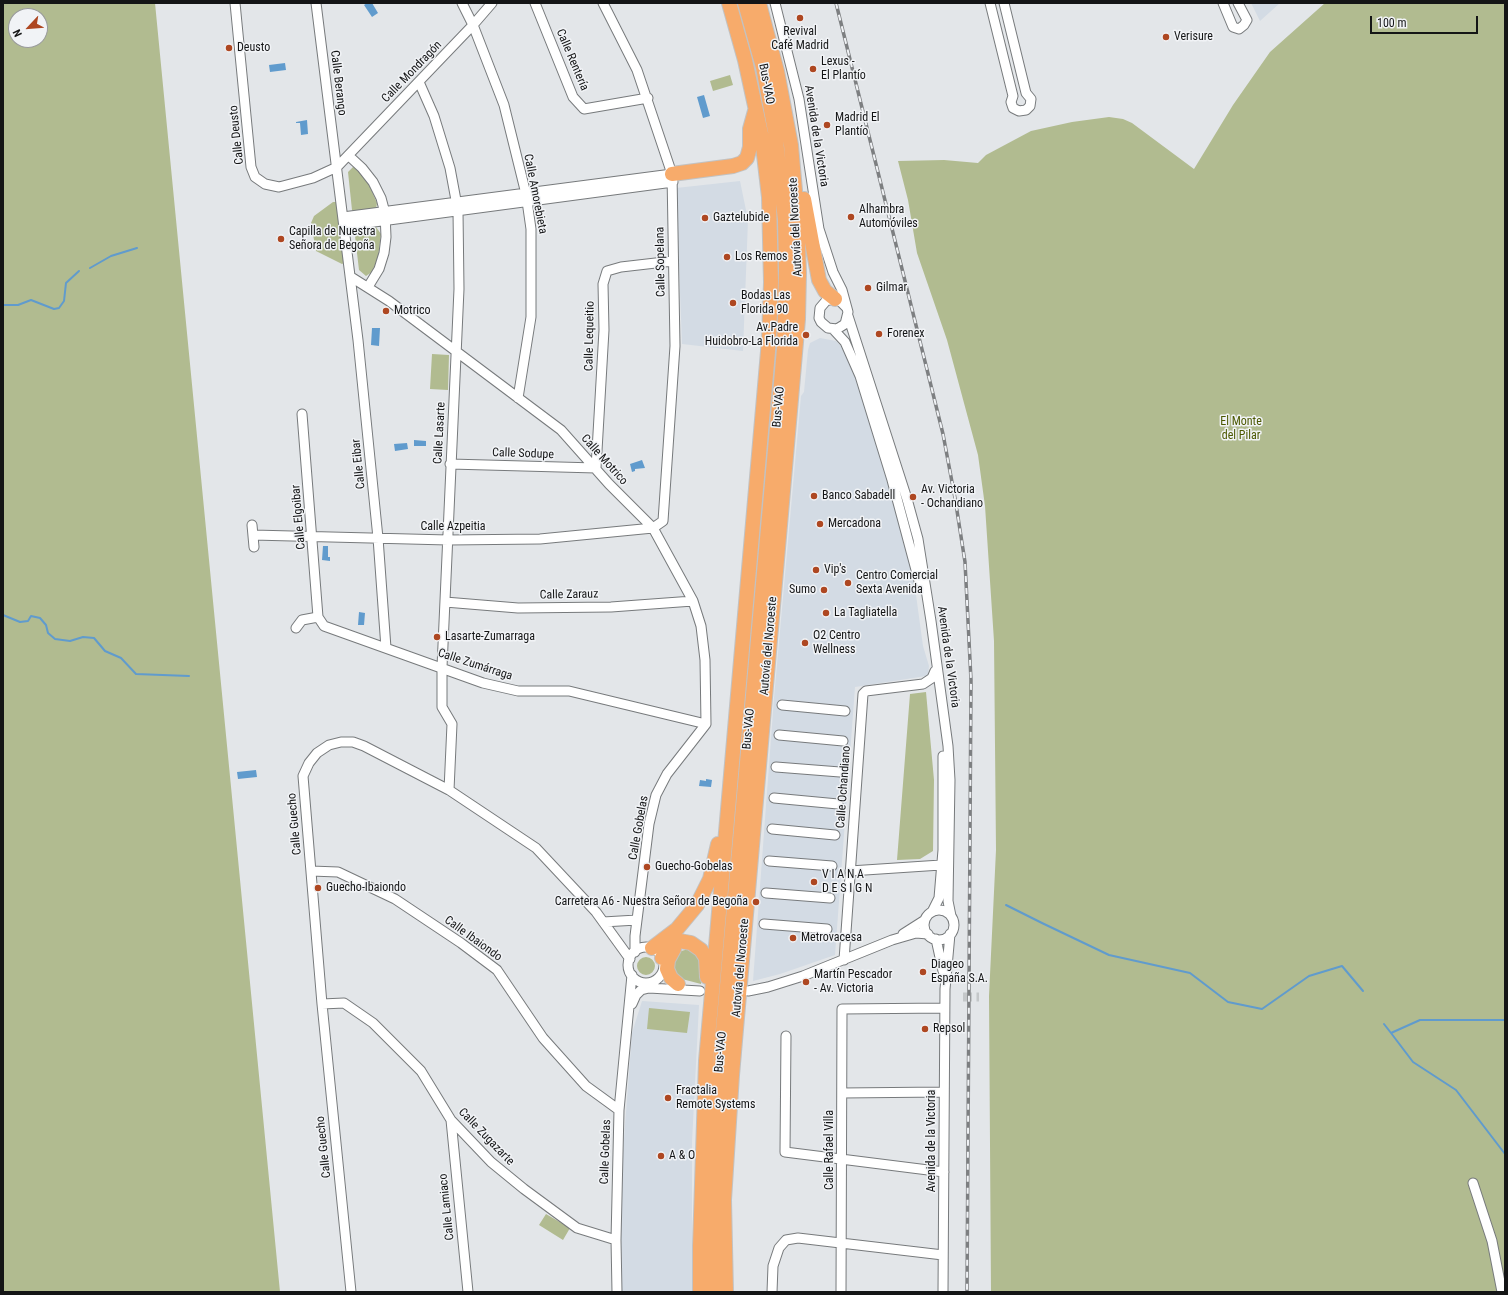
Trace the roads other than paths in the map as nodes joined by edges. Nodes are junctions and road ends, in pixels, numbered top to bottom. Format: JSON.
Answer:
{"nodes":[{"id":1,"x":235,"y":3,"type":"edge"},
{"id":2,"x":316,"y":3,"type":"edge"},
{"id":3,"x":462,"y":3,"type":"edge"},
{"id":4,"x":492,"y":3,"type":"edge"},
{"id":5,"x":535,"y":3,"type":"edge"},
{"id":6,"x":603,"y":3,"type":"edge"},
{"id":7,"x":729,"y":3,"type":"edge"},
{"id":8,"x":745,"y":3,"type":"edge"},
{"id":9,"x":759,"y":3,"type":"edge"},
{"id":10,"x":774,"y":3,"type":"edge"},
{"id":11,"x":990,"y":3,"type":"edge"},
{"id":12,"x":1004,"y":3,"type":"edge"},
{"id":13,"x":1223,"y":3,"type":"edge"},
{"id":14,"x":1238,"y":3,"type":"edge"},
{"id":15,"x":473,"y":25,"type":"junction"},
{"id":16,"x":419,"y":82,"type":"junction"},
{"id":17,"x":648,"y":98,"type":"junction"},
{"id":18,"x":755,"y":108,"type":"junction"},
{"id":19,"x":791,"y":145,"type":"junction"},
{"id":20,"x":349,"y":156,"type":"junction"},
{"id":21,"x":337,"y":167,"type":"junction"},
{"id":22,"x":672,"y":178,"type":"junction"},
{"id":23,"x":526,"y":198,"type":"junction"},
{"id":24,"x":458,"y":207,"type":"junction"},
{"id":25,"x":385,"y":217,"type":"junction"},
{"id":26,"x":344,"y":222,"type":"junction"},
{"id":27,"x":673,"y":261,"type":"junction"},
{"id":28,"x":834,"y":272,"type":"junction"},
{"id":29,"x":351,"y":277,"type":"junction"},
{"id":30,"x":368,"y":288,"type":"junction"},
{"id":31,"x":832,"y":299,"type":"junction"},
{"id":32,"x":848,"y":312,"type":"junction"},
{"id":33,"x":833,"y":329,"type":"junction"},
{"id":34,"x":457,"y":352,"type":"junction"},
{"id":35,"x":518,"y":398,"type":"junction"},
{"id":36,"x":302,"y":414,"type":"dead end"},
{"id":37,"x":450,"y":464,"type":"junction"},
{"id":38,"x":596,"y":468,"type":"junction"},
{"id":39,"x":252,"y":525,"type":"dead end"},
{"id":40,"x":653,"y":528,"type":"junction"},
{"id":41,"x":253,"y":535,"type":"junction"},
{"id":42,"x":313,"y":536,"type":"junction"},
{"id":43,"x":378,"y":538,"type":"junction"},
{"id":44,"x":448,"y":540,"type":"junction"},
{"id":45,"x":254,"y":547,"type":"dead end"},
{"id":46,"x":693,"y":601,"type":"junction"},
{"id":47,"x":445,"y":602,"type":"junction"},
{"id":48,"x":318,"y":617,"type":"junction"},
{"id":49,"x":296,"y":628,"type":"dead end"},
{"id":50,"x":386,"y":648,"type":"junction"},
{"id":51,"x":442,"y":667,"type":"junction"},
{"id":52,"x":935,"y":671,"type":"junction"},
{"id":53,"x":782,"y":705,"type":"dead end"},
{"id":54,"x":845,"y":710,"type":"dead end"},
{"id":55,"x":706,"y":724,"type":"junction"},
{"id":56,"x":779,"y":736,"type":"dead end"},
{"id":57,"x":843,"y":741,"type":"dead end"},
{"id":58,"x":776,"y":767,"type":"dead end"},
{"id":59,"x":840,"y":772,"type":"dead end"},
{"id":60,"x":449,"y":790,"type":"junction"},
{"id":61,"x":774,"y":798,"type":"dead end"},
{"id":62,"x":838,"y":804,"type":"dead end"},
{"id":63,"x":729,"y":810,"type":"junction"},
{"id":64,"x":772,"y":829,"type":"dead end"},
{"id":65,"x":835,"y":835,"type":"dead end"},
{"id":66,"x":769,"y":861,"type":"dead end"},
{"id":67,"x":941,"y":865,"type":"junction"},
{"id":68,"x":832,"y":866,"type":"dead end"},
{"id":69,"x":311,"y":871,"type":"junction"},
{"id":70,"x":850,"y":871,"type":"junction"},
{"id":71,"x":766,"y":893,"type":"dead end"},
{"id":72,"x":830,"y":898,"type":"dead end"},
{"id":73,"x":932,"y":912,"type":"junction"},
{"id":74,"x":950,"y":916,"type":"junction"},
{"id":75,"x":925,"y":920,"type":"junction"},
{"id":76,"x":603,"y":922,"type":"junction"},
{"id":77,"x":637,"y":923,"type":"junction"},
{"id":78,"x":764,"y":924,"type":"dead end"},
{"id":79,"x":827,"y":929,"type":"dead end"},
{"id":80,"x":950,"y":934,"type":"junction"},
{"id":81,"x":932,"y":937,"type":"junction"},
{"id":82,"x":892,"y":940,"type":"junction"},
{"id":83,"x":696,"y":946,"type":"junction"},
{"id":84,"x":653,"y":951,"type":"junction"},
{"id":85,"x":632,"y":955,"type":"junction"},
{"id":86,"x":844,"y":960,"type":"junction"},
{"id":87,"x":662,"y":973,"type":"junction"},
{"id":88,"x":632,"y":975,"type":"junction"},
{"id":89,"x":647,"y":982,"type":"junction"},
{"id":90,"x":681,"y":987,"type":"junction"},
{"id":91,"x":945,"y":989,"type":"junction"},
{"id":92,"x":748,"y":991,"type":"dead end"},
{"id":93,"x":630,"y":1000,"type":"junction"},
{"id":94,"x":711,"y":1000,"type":"junction"},
{"id":95,"x":322,"y":1004,"type":"junction"},
{"id":96,"x":944,"y":1008,"type":"junction"},
{"id":97,"x":629,"y":1013,"type":"junction"},
{"id":98,"x":786,"y":1036,"type":"dead end"},
{"id":99,"x":943,"y":1092,"type":"junction"},
{"id":100,"x":842,"y":1093,"type":"junction"},
{"id":101,"x":619,"y":1110,"type":"junction"},
{"id":102,"x":451,"y":1120,"type":"junction"},
{"id":103,"x":843,"y":1160,"type":"junction"},
{"id":104,"x":944,"y":1172,"type":"junction"},
{"id":105,"x":1473,"y":1183,"type":"dead end"},
{"id":106,"x":616,"y":1240,"type":"junction"},
{"id":107,"x":841,"y":1243,"type":"junction"},
{"id":108,"x":943,"y":1255,"type":"junction"},
{"id":109,"x":351,"y":1292,"type":"edge"},
{"id":110,"x":468,"y":1292,"type":"edge"},
{"id":111,"x":617,"y":1292,"type":"edge"},
{"id":112,"x":700,"y":1292,"type":"edge"},
{"id":113,"x":712,"y":1292,"type":"edge"},
{"id":114,"x":726,"y":1292,"type":"edge"},
{"id":115,"x":772,"y":1292,"type":"edge"},
{"id":116,"x":841,"y":1292,"type":"edge"},
{"id":117,"x":943,"y":1292,"type":"edge"},
{"id":118,"x":1502,"y":1292,"type":"edge"}],
"edges":[{"from":1,"to":21,"type":"street","name":"Calle Deusto"},
{"from":2,"to":21,"type":"street","name":"Calle Berango"},
{"from":3,"to":15,"type":"street","name":"Calle Amorebieta"},
{"from":4,"to":15,"type":"street","name":"Calle Mondragón"},
{"from":5,"to":17,"type":"street","name":"Calle Rentería"},
{"from":6,"to":17,"type":"street","name":"Calle Sopelana"},
{"from":7,"to":18,"type":"highway","name":"Autovía del Noroeste"},
{"from":8,"to":113,"type":"highway","name":"Bus-VAO"},
{"from":9,"to":19,"type":"highway","name":"Autovía del Noroeste"},
{"from":10,"to":28,"type":"street","name":"Avenida de la Victoria"},
{"from":11,"to":12,"type":"street"},
{"from":13,"to":14,"type":"street"},
{"from":15,"to":16,"type":"street","name":"Calle Mondragón"},
{"from":15,"to":23,"type":"street","name":"Calle Amorebieta"},
{"from":16,"to":20,"type":"street","name":"Calle Mondragón"},
{"from":16,"to":24,"type":"street","name":"Calle Lasarte"},
{"from":17,"to":22,"type":"street","name":"Calle Sopelana"},
{"from":18,"to":22,"type":"highway"},
{"from":18,"to":63,"type":"highway","name":"Autovía del Noroeste"},
{"from":19,"to":31,"type":"highway"},
{"from":19,"to":114,"type":"highway","name":"Autovía del Noroeste"},
{"from":20,"to":21,"type":"street","name":"Calle Mondragón"},
{"from":20,"to":25,"type":"street"},
{"from":21,"to":26,"type":"street","name":"Calle Berango"},
{"from":22,"to":23,"type":"street"},
{"from":22,"to":27,"type":"street","name":"Calle Sopelana"},
{"from":23,"to":24,"type":"street"},
{"from":23,"to":35,"type":"street","name":"Calle Amorebieta"},
{"from":24,"to":25,"type":"street"},
{"from":24,"to":34,"type":"street","name":"Calle Lasarte"},
{"from":25,"to":26,"type":"street"},
{"from":25,"to":30,"type":"street"},
{"from":26,"to":29,"type":"street","name":"Calle Eibar"},
{"from":27,"to":38,"type":"street","name":"Calle Lequeitio"},
{"from":27,"to":40,"type":"street","name":"Calle Sopelana"},
{"from":28,"to":31,"type":"street","name":"Avenida de la Victoria"},
{"from":28,"to":32,"type":"street","name":"Avenida de la Victoria"},
{"from":29,"to":30,"type":"street","name":"Calle Motrico"},
{"from":29,"to":43,"type":"street","name":"Calle Eibar"},
{"from":30,"to":34,"type":"street","name":"Calle Motrico"},
{"from":31,"to":32,"type":"street"},
{"from":31,"to":33,"type":"street"},
{"from":32,"to":33,"type":"street"},
{"from":32,"to":74,"type":"street","name":"Avenida de la Victoria"},
{"from":33,"to":52,"type":"street","name":"Avenida de la Victoria"},
{"from":34,"to":35,"type":"street","name":"Calle Motrico"},
{"from":34,"to":37,"type":"street","name":"Calle Lasarte"},
{"from":35,"to":38,"type":"street","name":"Calle Motrico"},
{"from":36,"to":42,"type":"street","name":"Calle Elgoibar"},
{"from":37,"to":38,"type":"street","name":"Calle Sodupe"},
{"from":37,"to":44,"type":"street","name":"Calle Lasarte"},
{"from":38,"to":40,"type":"street","name":"Calle Motrico"},
{"from":39,"to":41,"type":"street"},
{"from":40,"to":44,"type":"street","name":"Calle Azpeitia"},
{"from":40,"to":46,"type":"street","name":"Calle Motrico"},
{"from":41,"to":42,"type":"street","name":"Calle Azpeitia"},
{"from":41,"to":45,"type":"street"},
{"from":42,"to":43,"type":"street","name":"Calle Azpeitia"},
{"from":42,"to":48,"type":"street","name":"Calle Elgoibar"},
{"from":43,"to":44,"type":"street","name":"Calle Azpeitia"},
{"from":43,"to":50,"type":"street","name":"Calle Eibar"},
{"from":44,"to":47,"type":"street","name":"Calle Lasarte"},
{"from":46,"to":47,"type":"street","name":"Calle Zarauz"},
{"from":46,"to":55,"type":"street","name":"Calle Motrico"},
{"from":47,"to":51,"type":"street","name":"Calle Lasarte"},
{"from":48,"to":49,"type":"street"},
{"from":48,"to":50,"type":"street","name":"Calle Zumárraga"},
{"from":50,"to":51,"type":"street","name":"Calle Zumárraga"},
{"from":51,"to":55,"type":"street","name":"Calle Zumárraga"},
{"from":51,"to":60,"type":"street","name":"Calle Lasarte"},
{"from":52,"to":67,"type":"street","name":"Avenida de la Victoria"},
{"from":52,"to":70,"type":"street","name":"Calle Ochandiano"},
{"from":53,"to":54,"type":"street"},
{"from":55,"to":77,"type":"street","name":"Calle Gobelas"},
{"from":56,"to":57,"type":"street"},
{"from":58,"to":59,"type":"street"},
{"from":60,"to":69,"type":"street","name":"Calle Guecho"},
{"from":60,"to":76,"type":"street","name":"Calle Guecho"},
{"from":61,"to":62,"type":"street"},
{"from":63,"to":84,"type":"highway"},
{"from":63,"to":94,"type":"highway","name":"Autovía del Noroeste"},
{"from":64,"to":65,"type":"street"},
{"from":66,"to":68,"type":"street"},
{"from":67,"to":70,"type":"street"},
{"from":67,"to":73,"type":"street","name":"Avenida de la Victoria"},
{"from":69,"to":95,"type":"street","name":"Calle Guecho"},
{"from":69,"to":101,"type":"street","name":"Calle Ibaiondo"},
{"from":70,"to":86,"type":"street","name":"Calle Ochandiano"},
{"from":71,"to":72,"type":"street"},
{"from":73,"to":74,"type":"street"},
{"from":73,"to":75,"type":"street"},
{"from":74,"to":80,"type":"street"},
{"from":75,"to":81,"type":"street"},
{"from":75,"to":82,"type":"street"},
{"from":76,"to":77,"type":"street"},
{"from":76,"to":85,"type":"street","name":"Calle Guecho"},
{"from":77,"to":84,"type":"street","name":"Calle Gobelas"},
{"from":77,"to":85,"type":"street","name":"Calle Gobelas"},
{"from":78,"to":79,"type":"street"},
{"from":80,"to":81,"type":"street"},
{"from":80,"to":91,"type":"street","name":"Avenida de la Victoria"},
{"from":81,"to":82,"type":"street"},
{"from":81,"to":91,"type":"street","name":"Avenida de la Victoria"},
{"from":82,"to":86,"type":"street"},
{"from":83,"to":84,"type":"highway"},
{"from":83,"to":90,"type":"highway"},
{"from":83,"to":94,"type":"highway"},
{"from":84,"to":85,"type":"street"},
{"from":84,"to":87,"type":"street"},
{"from":85,"to":88,"type":"street"},
{"from":86,"to":92,"type":"street"},
{"from":87,"to":89,"type":"street"},
{"from":87,"to":90,"type":"street"},
{"from":88,"to":89,"type":"street"},
{"from":88,"to":93,"type":"street","name":"Calle Gobelas"},
{"from":89,"to":90,"type":"street"},
{"from":89,"to":93,"type":"street"},
{"from":90,"to":97,"type":"street","name":"Calle Gobelas"},
{"from":91,"to":96,"type":"street","name":"Avenida de la Victoria"},
{"from":93,"to":97,"type":"street","name":"Calle Gobelas"},
{"from":94,"to":112,"type":"highway","name":"Autovía del Noroeste"},
{"from":95,"to":102,"type":"street","name":"Calle Zugazarte"},
{"from":95,"to":109,"type":"street","name":"Calle Guecho"},
{"from":96,"to":99,"type":"street","name":"Avenida de la Victoria"},
{"from":96,"to":100,"type":"street","name":"Calle Rafael Villa"},
{"from":97,"to":101,"type":"street","name":"Calle Gobelas"},
{"from":98,"to":103,"type":"street"},
{"from":99,"to":100,"type":"street"},
{"from":99,"to":104,"type":"street","name":"Avenida de la Victoria"},
{"from":100,"to":103,"type":"street","name":"Calle Rafael Villa"},
{"from":101,"to":106,"type":"street","name":"Calle Gobelas"},
{"from":102,"to":106,"type":"street","name":"Calle Zugazarte"},
{"from":102,"to":110,"type":"street","name":"Calle Lamiaco"},
{"from":103,"to":104,"type":"street"},
{"from":103,"to":107,"type":"street","name":"Calle Rafael Villa"},
{"from":104,"to":108,"type":"street","name":"Avenida de la Victoria"},
{"from":105,"to":118,"type":"street"},
{"from":106,"to":111,"type":"street","name":"Calle Gobelas"},
{"from":107,"to":108,"type":"street"},
{"from":107,"to":115,"type":"street"},
{"from":107,"to":116,"type":"street","name":"Calle Rafael Villa"},
{"from":108,"to":117,"type":"street","name":"Avenida de la Victoria"}]}
